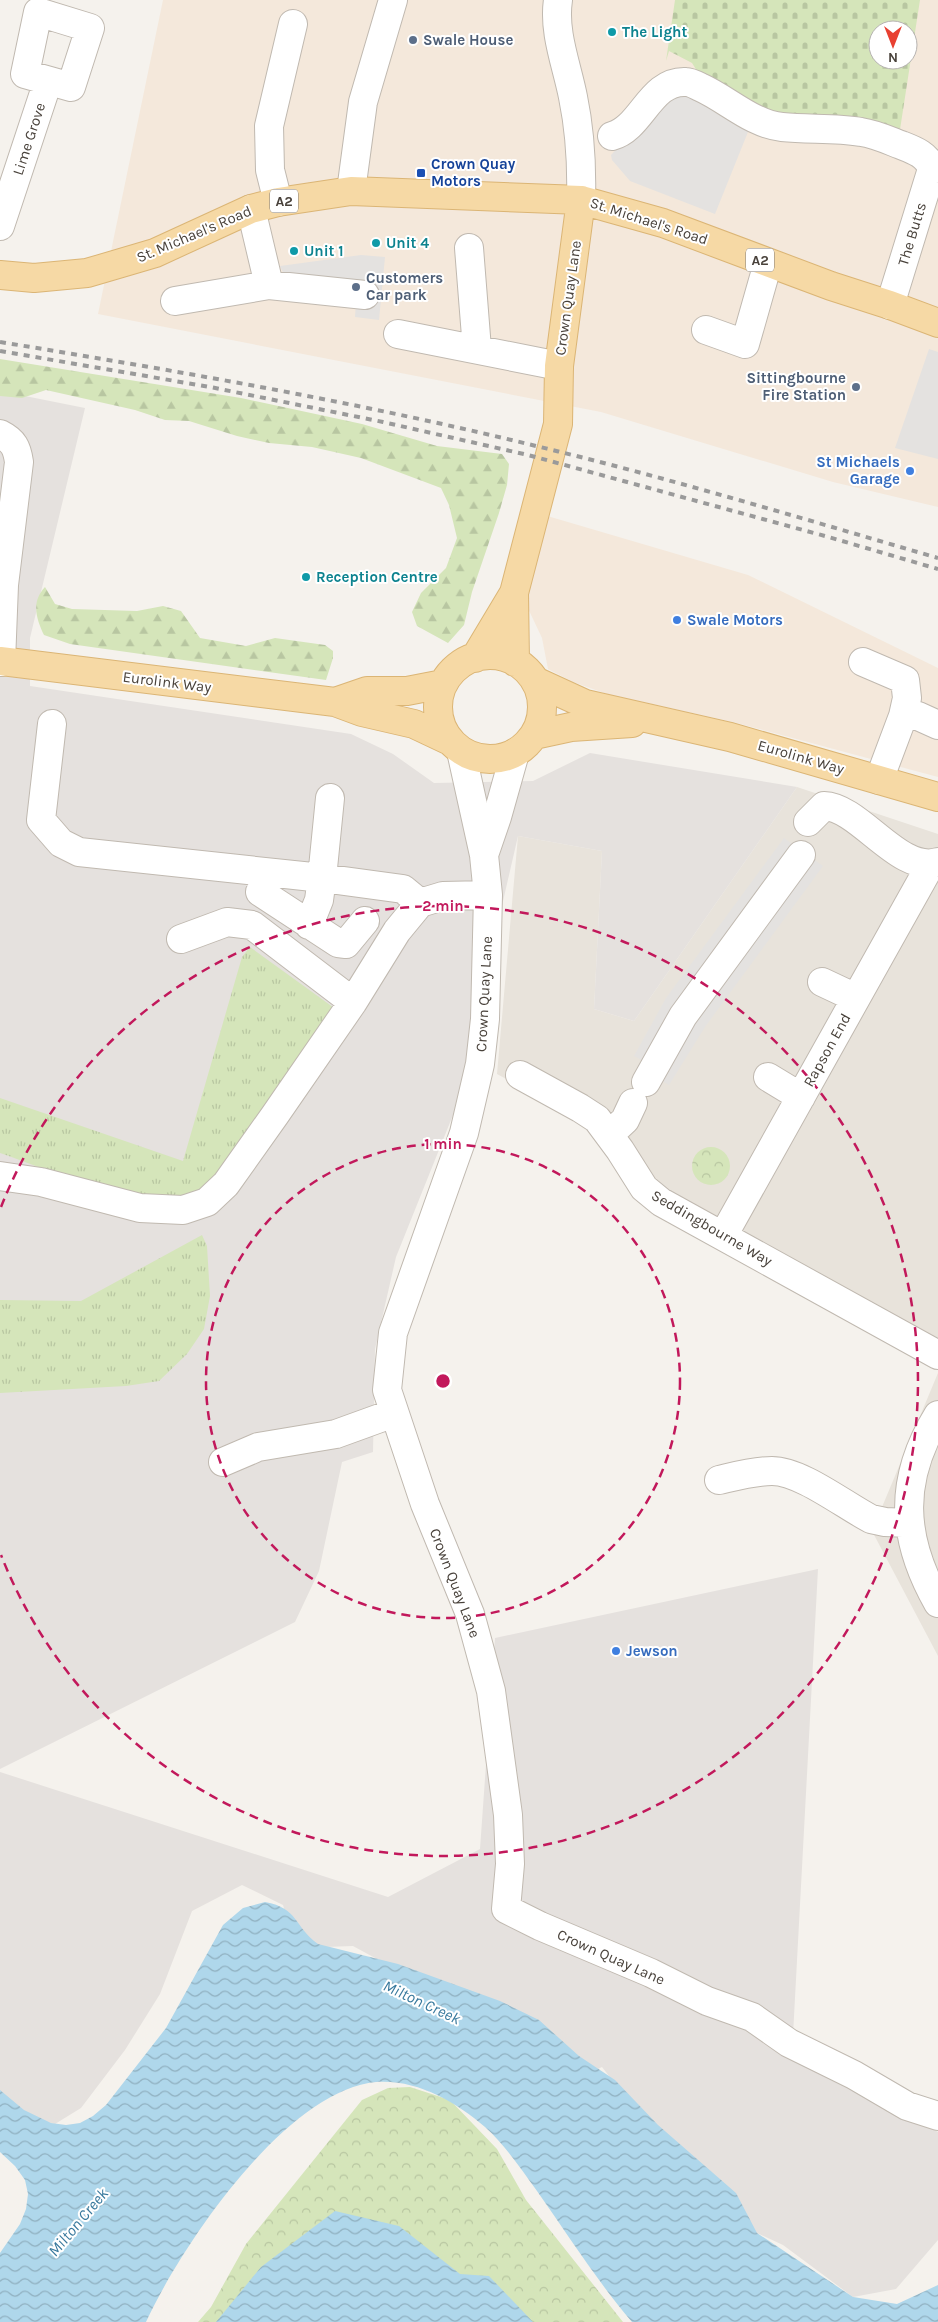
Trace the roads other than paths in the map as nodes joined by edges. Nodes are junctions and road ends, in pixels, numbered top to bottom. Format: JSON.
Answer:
{"nodes":[{"id":1,"x":393,"y":0,"type":"edge"},
{"id":2,"x":558,"y":0,"type":"edge"},
{"id":3,"x":31,"y":6,"type":"edge"},
{"id":4,"x":293,"y":24,"type":"dead end"},
{"id":5,"x":48,"y":81,"type":"junction"},
{"id":6,"x":612,"y":136,"type":"dead end"},
{"id":7,"x":935,"y":168,"type":"edge"},
{"id":8,"x":352,"y":191,"type":"junction"},
{"id":9,"x":581,"y":200,"type":"junction"},
{"id":10,"x":278,"y":202,"type":"junction"},
{"id":11,"x":251,"y":209,"type":"junction"},
{"id":12,"x":0,"y":226,"type":"edge"},
{"id":13,"x":469,"y":248,"type":"dead end"},
{"id":14,"x":768,"y":263,"type":"junction"},
{"id":15,"x":0,"y":275,"type":"edge"},
{"id":16,"x":269,"y":285,"type":"junction"},
{"id":17,"x":365,"y":295,"type":"dead end"},
{"id":18,"x":175,"y":301,"type":"dead end"},
{"id":19,"x":890,"y":305,"type":"junction"},
{"id":20,"x":938,"y":323,"type":"edge"},
{"id":21,"x":706,"y":330,"type":"dead end"},
{"id":22,"x":398,"y":334,"type":"dead end"},
{"id":23,"x":477,"y":349,"type":"junction"},
{"id":24,"x":559,"y":366,"type":"junction"},
{"id":25,"x":0,"y":434,"type":"edge"},
{"id":26,"x":2,"y":584,"type":"edge"},
{"id":27,"x":514,"y":593,"type":"junction"},
{"id":28,"x":475,"y":658,"type":"junction"},
{"id":29,"x":1,"y":662,"type":"edge"},
{"id":30,"x":515,"y":662,"type":"junction"},
{"id":31,"x":863,"y":662,"type":"dead end"},
{"id":32,"x":535,"y":681,"type":"junction"},
{"id":33,"x":443,"y":684,"type":"junction"},
{"id":34,"x":335,"y":702,"type":"junction"},
{"id":35,"x":903,"y":716,"type":"junction"},
{"id":36,"x":663,"y":721,"type":"junction"},
{"id":37,"x":52,"y":724,"type":"dead end"},
{"id":38,"x":938,"y":725,"type":"edge"},
{"id":39,"x":534,"y":735,"type":"junction"},
{"id":40,"x":456,"y":746,"type":"junction"},
{"id":41,"x":515,"y":753,"type":"junction"},
{"id":42,"x":879,"y":780,"type":"junction"},
{"id":43,"x":938,"y":797,"type":"edge"},
{"id":44,"x":330,"y":798,"type":"dead end"},
{"id":45,"x":808,"y":822,"type":"dead end"},
{"id":46,"x":484,"y":855,"type":"junction"},
{"id":47,"x":802,"y":855,"type":"dead end"},
{"id":48,"x":935,"y":863,"type":"edge"},
{"id":49,"x":322,"y":878,"type":"junction"},
{"id":50,"x":260,"y":892,"type":"dead end"},
{"id":51,"x":488,"y":895,"type":"junction"},
{"id":52,"x":420,"y":903,"type":"junction"},
{"id":53,"x":365,"y":921,"type":"dead end"},
{"id":54,"x":309,"y":925,"type":"junction"},
{"id":55,"x":181,"y":939,"type":"dead end"},
{"id":56,"x":822,"y":982,"type":"dead end"},
{"id":57,"x":856,"y":998,"type":"junction"},
{"id":58,"x":353,"y":1002,"type":"junction"},
{"id":59,"x":520,"y":1075,"type":"dead end"},
{"id":60,"x":768,"y":1077,"type":"dead end"},
{"id":61,"x":801,"y":1097,"type":"junction"},
{"id":62,"x":610,"y":1134,"type":"junction"},
{"id":63,"x":0,"y":1176,"type":"edge"},
{"id":64,"x":723,"y":1236,"type":"junction"},
{"id":65,"x":936,"y":1349,"type":"edge"},
{"id":66,"x":394,"y":1413,"type":"junction"},
{"id":67,"x":938,"y":1415,"type":"edge"},
{"id":68,"x":223,"y":1462,"type":"dead end"},
{"id":69,"x":719,"y":1480,"type":"dead end"},
{"id":70,"x":909,"y":1523,"type":"junction"},
{"id":71,"x":938,"y":1603,"type":"edge"},
{"id":72,"x":938,"y":2116,"type":"edge"}],
"edges":[{"from":1,"to":8,"type":"street"},
{"from":2,"to":9,"type":"street","name":"Crown Quay Lane"},
{"from":3,"to":5,"type":"street"},
{"from":3,"to":5,"type":"street"},
{"from":4,"to":10,"type":"street"},
{"from":5,"to":12,"type":"street","name":"Lime Grove"},
{"from":6,"to":7,"type":"street"},
{"from":7,"to":19,"type":"street","name":"The Butts"},
{"from":8,"to":9,"type":"main road","name":"St. Michael's Road","number":"A2"},
{"from":8,"to":10,"type":"main road","name":"St. Michael's Road","number":"A2"},
{"from":9,"to":14,"type":"main road","name":"St. Michael's Road","number":"A2"},
{"from":9,"to":24,"type":"main road","name":"Crown Quay Lane"},
{"from":10,"to":11,"type":"main road","name":"St. Michael's Road","number":"A2"},
{"from":11,"to":15,"type":"main road","name":"St. Michael's Road","number":"A2"},
{"from":11,"to":16,"type":"street"},
{"from":13,"to":23,"type":"street"},
{"from":14,"to":19,"type":"main road","name":"St. Michael's Road","number":"A2"},
{"from":14,"to":21,"type":"street"},
{"from":16,"to":17,"type":"street"},
{"from":16,"to":18,"type":"street"},
{"from":19,"to":20,"type":"main road","name":"St. Michael's Road","number":"A2"},
{"from":22,"to":23,"type":"street"},
{"from":23,"to":24,"type":"street"},
{"from":24,"to":27,"type":"main road","name":"Crown Quay Lane"},
{"from":25,"to":26,"type":"street"},
{"from":26,"to":29,"type":"street"},
{"from":27,"to":28,"type":"main road","name":"Crown Quay Lane"},
{"from":27,"to":30,"type":"main road","name":"Crown Quay Lane"},
{"from":28,"to":30,"type":"main road"},
{"from":28,"to":33,"type":"main road"},
{"from":29,"to":34,"type":"main road","name":"Eurolink Way"},
{"from":30,"to":32,"type":"main road"},
{"from":31,"to":35,"type":"street"},
{"from":32,"to":36,"type":"main road","name":"Eurolink Way"},
{"from":32,"to":39,"type":"main road"},
{"from":33,"to":34,"type":"main road","name":"Eurolink Way"},
{"from":33,"to":40,"type":"main road"},
{"from":34,"to":40,"type":"main road","name":"Eurolink Way"},
{"from":35,"to":38,"type":"street"},
{"from":35,"to":42,"type":"street"},
{"from":36,"to":39,"type":"main road","name":"Eurolink Way"},
{"from":36,"to":42,"type":"main road","name":"Eurolink Way"},
{"from":37,"to":49,"type":"street"},
{"from":39,"to":41,"type":"main road"},
{"from":40,"to":41,"type":"main road"},
{"from":40,"to":46,"type":"street","name":"Crown Quay Lane"},
{"from":41,"to":46,"type":"street","name":"Crown Quay Lane"},
{"from":42,"to":43,"type":"main road","name":"Eurolink Way"},
{"from":44,"to":49,"type":"street"},
{"from":45,"to":48,"type":"street"},
{"from":46,"to":51,"type":"street","name":"Crown Quay Lane"},
{"from":47,"to":62,"type":"street"},
{"from":48,"to":57,"type":"street","name":"Rapson End"},
{"from":49,"to":52,"type":"street"},
{"from":49,"to":54,"type":"street"},
{"from":50,"to":54,"type":"street"},
{"from":51,"to":52,"type":"street"},
{"from":51,"to":66,"type":"street","name":"Crown Quay Lane"},
{"from":52,"to":58,"type":"street"},
{"from":53,"to":54,"type":"street"},
{"from":55,"to":58,"type":"street"},
{"from":56,"to":57,"type":"street"},
{"from":57,"to":61,"type":"street","name":"Rapson End"},
{"from":58,"to":63,"type":"street"},
{"from":59,"to":62,"type":"street","name":"Seddingbourne Way"},
{"from":60,"to":61,"type":"street"},
{"from":61,"to":64,"type":"street","name":"Rapson End"},
{"from":62,"to":64,"type":"street","name":"Seddingbourne Way"},
{"from":64,"to":65,"type":"street","name":"Seddingbourne Way"},
{"from":66,"to":68,"type":"street"},
{"from":66,"to":72,"type":"street","name":"Crown Quay Lane"},
{"from":67,"to":70,"type":"street"},
{"from":69,"to":70,"type":"street"},
{"from":70,"to":71,"type":"street"}]}
